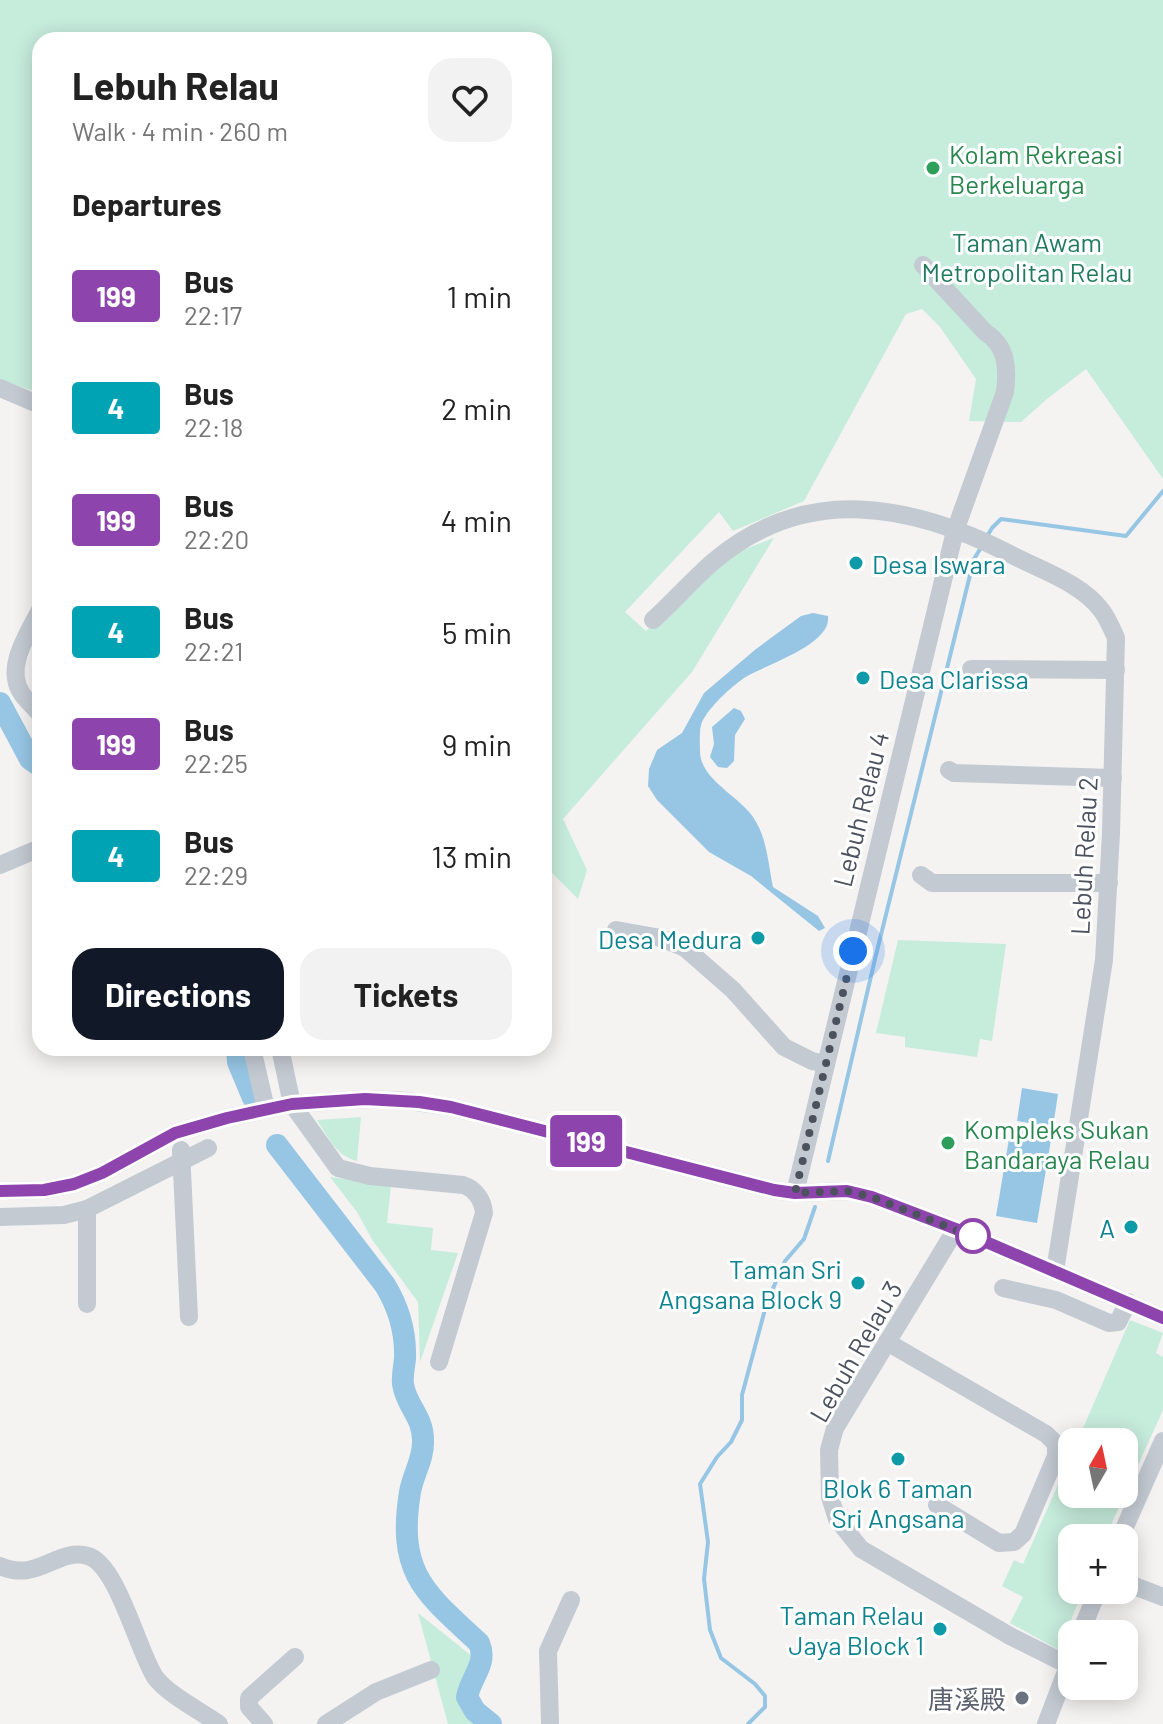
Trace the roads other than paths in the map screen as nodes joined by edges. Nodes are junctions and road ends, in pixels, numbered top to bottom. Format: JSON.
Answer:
{"nodes":[{"id":1,"x":923,"y":265,"type":"dead end"},
{"id":2,"x":0,"y":388,"type":"edge"},
{"id":3,"x":32,"y":402,"type":"edge"},
{"id":4,"x":955,"y":531,"type":"junction"},
{"id":5,"x":653,"y":620,"type":"dead end"},
{"id":6,"x":32,"y":626,"type":"edge"},
{"id":7,"x":971,"y":669,"type":"dead end"},
{"id":8,"x":1116,"y":670,"type":"junction"},
{"id":9,"x":32,"y":705,"type":"edge"},
{"id":10,"x":949,"y":770,"type":"dead end"},
{"id":11,"x":1113,"y":778,"type":"junction"},
{"id":12,"x":32,"y":851,"type":"edge"},
{"id":13,"x":0,"y":865,"type":"edge"},
{"id":14,"x":921,"y":875,"type":"dead end"},
{"id":15,"x":1109,"y":883,"type":"junction"},
{"id":16,"x":616,"y":930,"type":"dead end"},
{"id":17,"x":254,"y":1056,"type":"edge"},
{"id":18,"x":282,"y":1056,"type":"edge"},
{"id":19,"x":826,"y":1064,"type":"junction"},
{"id":20,"x":292,"y":1104,"type":"junction"},
{"id":21,"x":266,"y":1109,"type":"junction"},
{"id":22,"x":175,"y":1133,"type":"junction"},
{"id":23,"x":208,"y":1148,"type":"dead end"},
{"id":24,"x":183,"y":1159,"type":"junction"},
{"id":25,"x":0,"y":1191,"type":"edge"},
{"id":26,"x":795,"y":1193,"type":"junction"},
{"id":27,"x":87,"y":1209,"type":"junction"},
{"id":28,"x":0,"y":1217,"type":"edge"},
{"id":29,"x":956,"y":1229,"type":"junction"},
{"id":30,"x":1055,"y":1271,"type":"junction"},
{"id":31,"x":1003,"y":1288,"type":"dead end"},
{"id":32,"x":1128,"y":1302,"type":"junction"},
{"id":33,"x":87,"y":1304,"type":"dead end"},
{"id":34,"x":189,"y":1317,"type":"dead end"},
{"id":35,"x":1163,"y":1318,"type":"edge"},
{"id":36,"x":887,"y":1342,"type":"junction"},
{"id":37,"x":439,"y":1362,"type":"dead end"},
{"id":38,"x":1163,"y":1441,"type":"edge"},
{"id":39,"x":937,"y":1505,"type":"dead end"},
{"id":40,"x":1126,"y":1524,"type":"edge"},
{"id":41,"x":0,"y":1566,"type":"edge"},
{"id":42,"x":1138,"y":1587,"type":"edge"},
{"id":43,"x":1163,"y":1597,"type":"edge"},
{"id":44,"x":571,"y":1600,"type":"dead end"},
{"id":45,"x":1058,"y":1655,"type":"edge"},
{"id":46,"x":295,"y":1657,"type":"dead end"},
{"id":47,"x":431,"y":1670,"type":"dead end"},
{"id":48,"x":1058,"y":1692,"type":"edge"},
{"id":49,"x":219,"y":1724,"type":"edge"},
{"id":50,"x":264,"y":1724,"type":"edge"},
{"id":51,"x":326,"y":1724,"type":"edge"},
{"id":52,"x":550,"y":1724,"type":"edge"},
{"id":53,"x":1046,"y":1724,"type":"edge"}],
"edges":[{"from":1,"to":4,"type":"street","name":"Lebuh Relau 4"},
{"from":2,"to":3,"type":"street"},
{"from":4,"to":5,"type":"street","name":"Lebuh Relau 2"},
{"from":4,"to":8,"type":"street","name":"Lebuh Relau 2"},
{"from":4,"to":19,"type":"street","name":"Lebuh Relau 4"},
{"from":6,"to":9,"type":"street"},
{"from":7,"to":8,"type":"street"},
{"from":8,"to":11,"type":"street","name":"Lebuh Relau 2"},
{"from":10,"to":11,"type":"street"},
{"from":11,"to":15,"type":"street","name":"Lebuh Relau 2"},
{"from":12,"to":13,"type":"street"},
{"from":14,"to":15,"type":"street"},
{"from":15,"to":30,"type":"street","name":"Lebuh Relau 2"},
{"from":16,"to":19,"type":"street"},
{"from":17,"to":21,"type":"street"},
{"from":18,"to":20,"type":"street"},
{"from":19,"to":26,"type":"street","name":"Lebuh Relau 4"},
{"from":20,"to":21,"type":"street"},
{"from":20,"to":26,"type":"street"},
{"from":20,"to":37,"type":"street"},
{"from":21,"to":22,"type":"street"},
{"from":22,"to":24,"type":"street"},
{"from":22,"to":25,"type":"street"},
{"from":23,"to":24,"type":"street"},
{"from":24,"to":27,"type":"street"},
{"from":24,"to":34,"type":"street"},
{"from":26,"to":29,"type":"street"},
{"from":27,"to":28,"type":"street"},
{"from":27,"to":33,"type":"street"},
{"from":29,"to":30,"type":"street"},
{"from":29,"to":36,"type":"street","name":"Lebuh Relau 3"},
{"from":30,"to":32,"type":"street"},
{"from":31,"to":32,"type":"street"},
{"from":32,"to":35,"type":"street"},
{"from":36,"to":39,"type":"street"},
{"from":36,"to":45,"type":"street","name":"Lebuh Relau 3"},
{"from":38,"to":40,"type":"street"},
{"from":41,"to":49,"type":"street"},
{"from":42,"to":43,"type":"street"},
{"from":44,"to":52,"type":"street"},
{"from":46,"to":50,"type":"street"},
{"from":47,"to":51,"type":"street"},
{"from":48,"to":53,"type":"street"}]}
